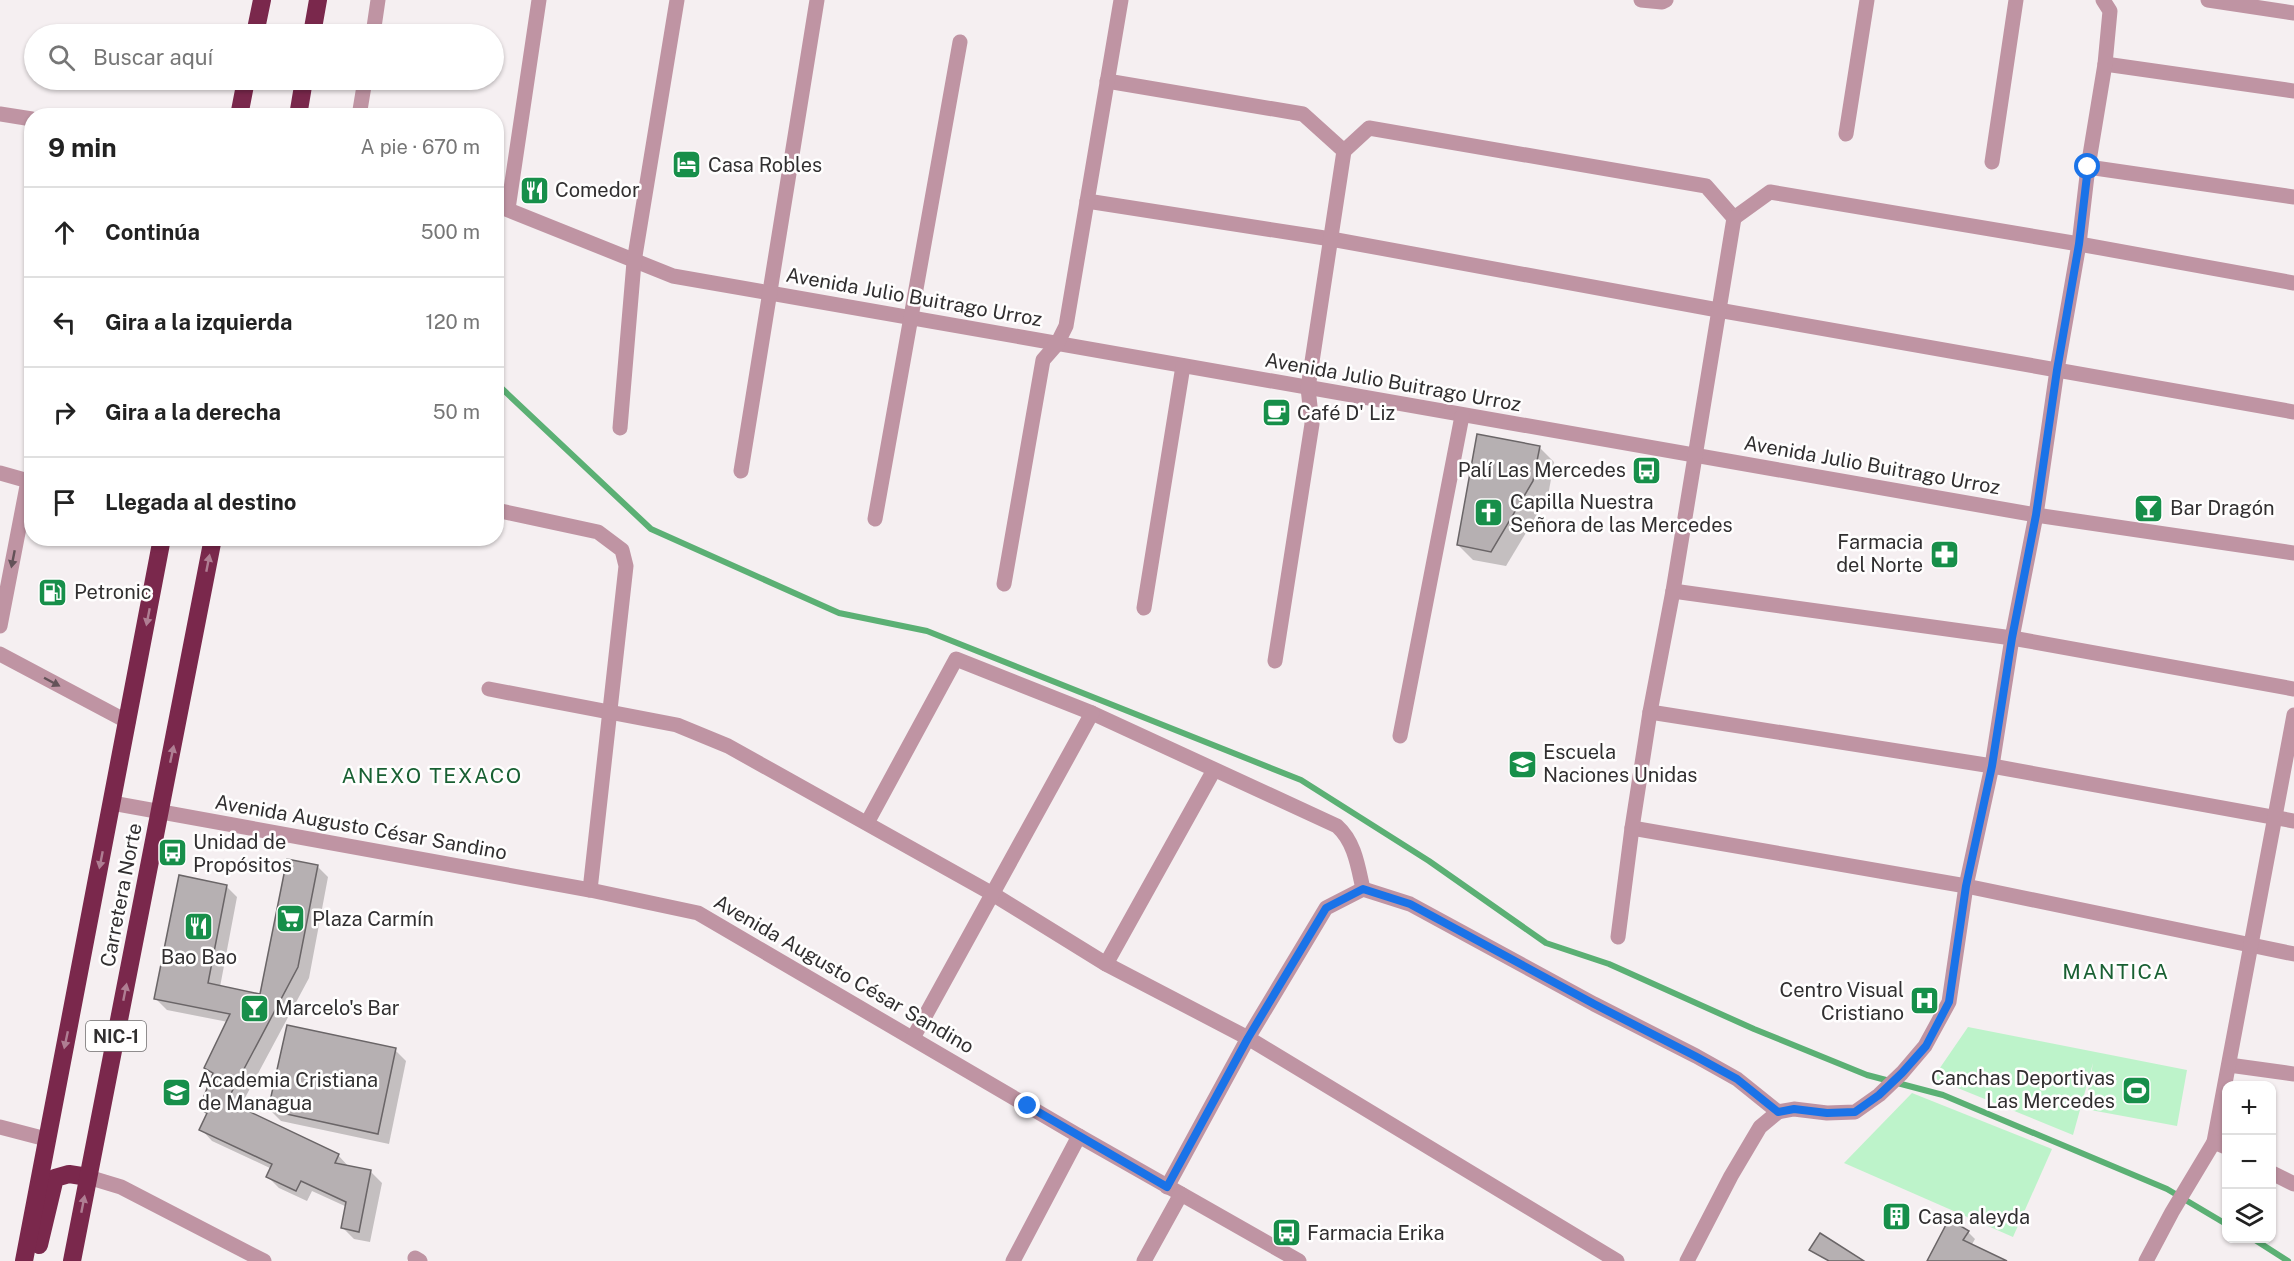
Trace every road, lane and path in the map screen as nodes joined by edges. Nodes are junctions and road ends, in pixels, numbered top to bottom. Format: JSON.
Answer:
{"nodes":[{"id":1,"x":262,"y":0,"type":"edge"},
{"id":2,"x":318,"y":0,"type":"edge"},
{"id":3,"x":378,"y":0,"type":"edge"},
{"id":4,"x":539,"y":0,"type":"edge"},
{"id":5,"x":676,"y":0,"type":"edge"},
{"id":6,"x":817,"y":0,"type":"edge"},
{"id":7,"x":1121,"y":0,"type":"edge"},
{"id":8,"x":1641,"y":0,"type":"edge"},
{"id":9,"x":1666,"y":0,"type":"edge"},
{"id":10,"x":1867,"y":0,"type":"edge"},
{"id":11,"x":2016,"y":0,"type":"edge"},
{"id":12,"x":2103,"y":0,"type":"edge"},
{"id":13,"x":2208,"y":0,"type":"edge"},
{"id":14,"x":2294,"y":13,"type":"edge"},
{"id":15,"x":257,"y":24,"type":"edge"},
{"id":16,"x":314,"y":24,"type":"edge"},
{"id":17,"x":374,"y":24,"type":"edge"},
{"id":18,"x":960,"y":42,"type":"dead end"},
{"id":19,"x":2104,"y":64,"type":"junction"},
{"id":20,"x":1107,"y":81,"type":"junction"},
{"id":21,"x":244,"y":90,"type":"edge"},
{"id":22,"x":302,"y":90,"type":"edge"},
{"id":23,"x":309,"y":90,"type":"edge"},
{"id":24,"x":363,"y":90,"type":"edge"},
{"id":25,"x":2294,"y":91,"type":"edge"},
{"id":26,"x":241,"y":108,"type":"edge"},
{"id":27,"x":299,"y":108,"type":"edge"},
{"id":28,"x":310,"y":108,"type":"edge"},
{"id":29,"x":360,"y":108,"type":"edge"},
{"id":30,"x":0,"y":114,"type":"edge"},
{"id":31,"x":24,"y":118,"type":"edge"},
{"id":32,"x":1846,"y":134,"type":"dead end"},
{"id":33,"x":1344,"y":151,"type":"junction"},
{"id":34,"x":1992,"y":162,"type":"dead end"},
{"id":35,"x":2088,"y":167,"type":"junction"},
{"id":36,"x":504,"y":196,"type":"edge"},
{"id":37,"x":2294,"y":197,"type":"edge"},
{"id":38,"x":1087,"y":201,"type":"junction"},
{"id":39,"x":504,"y":208,"type":"edge"},
{"id":40,"x":1734,"y":218,"type":"junction"},
{"id":41,"x":1331,"y":239,"type":"junction"},
{"id":42,"x":2079,"y":244,"type":"junction"},
{"id":43,"x":634,"y":262,"type":"junction"},
{"id":44,"x":2294,"y":283,"type":"edge"},
{"id":45,"x":769,"y":293,"type":"junction"},
{"id":46,"x":1718,"y":310,"type":"junction"},
{"id":47,"x":911,"y":318,"type":"junction"},
{"id":48,"x":1057,"y":344,"type":"junction"},
{"id":49,"x":1184,"y":366,"type":"junction"},
{"id":50,"x":2057,"y":370,"type":"junction"},
{"id":51,"x":1308,"y":388,"type":"junction"},
{"id":52,"x":2294,"y":412,"type":"edge"},
{"id":53,"x":1462,"y":416,"type":"junction"},
{"id":54,"x":620,"y":428,"type":"dead end"},
{"id":55,"x":1695,"y":454,"type":"junction"},
{"id":56,"x":741,"y":471,"type":"dead end"},
{"id":57,"x":0,"y":473,"type":"edge"},
{"id":58,"x":24,"y":480,"type":"edge"},
{"id":59,"x":24,"y":511,"type":"edge"},
{"id":60,"x":504,"y":512,"type":"edge"},
{"id":61,"x":2036,"y":515,"type":"junction"},
{"id":62,"x":875,"y":519,"type":"dead end"},
{"id":63,"x":161,"y":546,"type":"edge"},
{"id":64,"x":211,"y":546,"type":"edge"},
{"id":65,"x":2294,"y":554,"type":"edge"},
{"id":66,"x":1004,"y":584,"type":"dead end"},
{"id":67,"x":1673,"y":591,"type":"junction"},
{"id":68,"x":1144,"y":608,"type":"dead end"},
{"id":69,"x":0,"y":626,"type":"edge"},
{"id":70,"x":2012,"y":638,"type":"junction"},
{"id":71,"x":0,"y":654,"type":"edge"},
{"id":72,"x":1275,"y":662,"type":"dead end"},
{"id":73,"x":489,"y":689,"type":"dead end"},
{"id":74,"x":2294,"y":689,"type":"edge"},
{"id":75,"x":611,"y":712,"type":"junction"},
{"id":76,"x":1650,"y":712,"type":"junction"},
{"id":77,"x":1092,"y":713,"type":"junction"},
{"id":78,"x":2294,"y":715,"type":"edge"},
{"id":79,"x":128,"y":722,"type":"junction"},
{"id":80,"x":1400,"y":736,"type":"dead end"},
{"id":81,"x":1992,"y":766,"type":"junction"},
{"id":82,"x":1214,"y":770,"type":"junction"},
{"id":83,"x":112,"y":803,"type":"junction"},
{"id":84,"x":160,"y":812,"type":"junction"},
{"id":85,"x":2276,"y":817,"type":"junction"},
{"id":86,"x":2294,"y":821,"type":"edge"},
{"id":87,"x":867,"y":823,"type":"junction"},
{"id":88,"x":1632,"y":828,"type":"junction"},
{"id":89,"x":1966,"y":886,"type":"junction"},
{"id":90,"x":1363,"y":889,"type":"junction"},
{"id":91,"x":590,"y":890,"type":"junction"},
{"id":92,"x":991,"y":893,"type":"junction"},
{"id":93,"x":1618,"y":937,"type":"dead end"},
{"id":94,"x":2251,"y":945,"type":"junction"},
{"id":95,"x":2294,"y":954,"type":"edge"},
{"id":96,"x":1106,"y":964,"type":"junction"},
{"id":97,"x":913,"y":1038,"type":"junction"},
{"id":98,"x":1248,"y":1038,"type":"junction"},
{"id":99,"x":2229,"y":1065,"type":"junction"},
{"id":100,"x":2294,"y":1074,"type":"edge"},
{"id":101,"x":1778,"y":1112,"type":"junction"},
{"id":102,"x":0,"y":1127,"type":"edge"},
{"id":103,"x":1079,"y":1136,"type":"junction"},
{"id":104,"x":46,"y":1139,"type":"junction"},
{"id":105,"x":2220,"y":1144,"type":"edge"},
{"id":106,"x":2276,"y":1175,"type":"edge"},
{"id":107,"x":88,"y":1177,"type":"junction"},
{"id":108,"x":2294,"y":1184,"type":"edge"},
{"id":109,"x":1174,"y":1191,"type":"junction"},
{"id":110,"x":24,"y":1261,"type":"edge"},
{"id":111,"x":35,"y":1261,"type":"edge"},
{"id":112,"x":72,"y":1261,"type":"edge"},
{"id":113,"x":264,"y":1261,"type":"edge"},
{"id":114,"x":1013,"y":1261,"type":"edge"},
{"id":115,"x":1144,"y":1261,"type":"edge"},
{"id":116,"x":1299,"y":1261,"type":"edge"},
{"id":117,"x":1617,"y":1261,"type":"edge"},
{"id":118,"x":1687,"y":1261,"type":"edge"},
{"id":119,"x":2146,"y":1261,"type":"edge"}],
"edges":[{"from":1,"to":15,"type":"highway"},
{"from":2,"to":16,"type":"highway"},
{"from":3,"to":17,"type":"street"},
{"from":4,"to":36,"type":"street"},
{"from":5,"to":43,"type":"street"},
{"from":6,"to":45,"type":"street"},
{"from":7,"to":20,"type":"street"},
{"from":8,"to":9,"type":"street"},
{"from":10,"to":32,"type":"street"},
{"from":11,"to":34,"type":"street"},
{"from":12,"to":19,"type":"street"},
{"from":13,"to":14,"type":"street"},
{"from":18,"to":47,"type":"street"},
{"from":19,"to":25,"type":"street"},
{"from":19,"to":35,"type":"street"},
{"from":20,"to":33,"type":"street"},
{"from":20,"to":38,"type":"street"},
{"from":21,"to":26,"type":"highway"},
{"from":22,"to":27,"type":"highway"},
{"from":23,"to":28,"type":"highway"},
{"from":24,"to":29,"type":"street"},
{"from":30,"to":31,"type":"street"},
{"from":33,"to":40,"type":"street"},
{"from":33,"to":41,"type":"street"},
{"from":35,"to":37,"type":"street"},
{"from":35,"to":42,"type":"street"},
{"from":38,"to":41,"type":"street"},
{"from":38,"to":48,"type":"street"},
{"from":39,"to":43,"type":"street","name":"Avenida Julio Buitrago Urroz"},
{"from":40,"to":42,"type":"street"},
{"from":40,"to":46,"type":"street"},
{"from":41,"to":46,"type":"street"},
{"from":41,"to":51,"type":"street"},
{"from":42,"to":44,"type":"street"},
{"from":42,"to":50,"type":"street"},
{"from":43,"to":45,"type":"street","name":"Avenida Julio Buitrago Urroz"},
{"from":43,"to":54,"type":"street"},
{"from":45,"to":47,"type":"street","name":"Avenida Julio Buitrago Urroz"},
{"from":45,"to":56,"type":"street"},
{"from":46,"to":50,"type":"street"},
{"from":46,"to":55,"type":"street"},
{"from":47,"to":48,"type":"street","name":"Avenida Julio Buitrago Urroz"},
{"from":47,"to":62,"type":"street"},
{"from":48,"to":49,"type":"street","name":"Avenida Julio Buitrago Urroz"},
{"from":48,"to":66,"type":"street"},
{"from":49,"to":51,"type":"street","name":"Avenida Julio Buitrago Urroz"},
{"from":49,"to":68,"type":"street"},
{"from":50,"to":52,"type":"street"},
{"from":50,"to":61,"type":"street"},
{"from":51,"to":53,"type":"street","name":"Avenida Julio Buitrago Urroz"},
{"from":51,"to":72,"type":"street"},
{"from":53,"to":55,"type":"street","name":"Avenida Julio Buitrago Urroz"},
{"from":53,"to":80,"type":"street"},
{"from":55,"to":61,"type":"street","name":"Avenida Julio Buitrago Urroz"},
{"from":55,"to":67,"type":"street"},
{"from":57,"to":58,"type":"street"},
{"from":59,"to":69,"type":"street","one_way":true},
{"from":60,"to":75,"type":"street"},
{"from":61,"to":65,"type":"street","name":"Avenida Julio Buitrago Urroz"},
{"from":61,"to":70,"type":"street"},
{"from":63,"to":79,"type":"highway","name":"Carretera Norte","number":"NIC-1","one_way":true},
{"from":84,"to":64,"type":"highway","name":"Carretera Norte","number":"NIC-1","one_way":true},
{"from":67,"to":70,"type":"street"},
{"from":67,"to":76,"type":"street"},
{"from":70,"to":74,"type":"street"},
{"from":70,"to":81,"type":"street"},
{"from":71,"to":79,"type":"street","one_way":true},
{"from":73,"to":75,"type":"street"},
{"from":75,"to":87,"type":"street"},
{"from":75,"to":91,"type":"street"},
{"from":76,"to":81,"type":"street"},
{"from":76,"to":88,"type":"street"},
{"from":77,"to":82,"type":"street"},
{"from":77,"to":87,"type":"street"},
{"from":77,"to":92,"type":"street"},
{"from":78,"to":85,"type":"street"},
{"from":79,"to":83,"type":"highway","name":"Carretera Norte","number":"NIC-1"},
{"from":81,"to":85,"type":"street"},
{"from":81,"to":89,"type":"street"},
{"from":82,"to":90,"type":"street"},
{"from":82,"to":96,"type":"street"},
{"from":83,"to":84,"type":"street","name":"Avenida Augusto César Sandino"},
{"from":83,"to":104,"type":"highway","name":"Carretera Norte","number":"NIC-1","one_way":true},
{"from":84,"to":91,"type":"street","name":"Avenida Augusto César Sandino"},
{"from":107,"to":84,"type":"highway","name":"Carretera Norte","number":"NIC-1","one_way":true},
{"from":85,"to":86,"type":"street"},
{"from":85,"to":94,"type":"street"},
{"from":87,"to":92,"type":"street"},
{"from":88,"to":89,"type":"street"},
{"from":88,"to":93,"type":"street"},
{"from":89,"to":94,"type":"street"},
{"from":89,"to":101,"type":"street"},
{"from":90,"to":98,"type":"street"},
{"from":90,"to":101,"type":"street"},
{"from":91,"to":97,"type":"street","name":"Avenida Augusto César Sandino"},
{"from":92,"to":96,"type":"street"},
{"from":92,"to":97,"type":"street"},
{"from":94,"to":95,"type":"street"},
{"from":94,"to":99,"type":"street"},
{"from":96,"to":98,"type":"street"},
{"from":97,"to":103,"type":"street","name":"Avenida Augusto César Sandino"},
{"from":98,"to":109,"type":"street"},
{"from":98,"to":117,"type":"street"},
{"from":99,"to":100,"type":"street"},
{"from":99,"to":105,"type":"street"},
{"from":101,"to":118,"type":"street"},
{"from":102,"to":104,"type":"street"},
{"from":103,"to":109,"type":"street","name":"Avenida Augusto César Sandino"},
{"from":103,"to":114,"type":"street"},
{"from":104,"to":110,"type":"highway","name":"Carretera Norte","number":"NIC-1"},
{"from":105,"to":119,"type":"street"},
{"from":106,"to":108,"type":"street"},
{"from":107,"to":111,"type":"highway"},
{"from":112,"to":107,"type":"highway","name":"Carretera Norte","number":"NIC-1","one_way":true},
{"from":107,"to":113,"type":"street"},
{"from":109,"to":115,"type":"street"},
{"from":109,"to":116,"type":"street","name":"Avenida Augusto César Sandino"}]}
